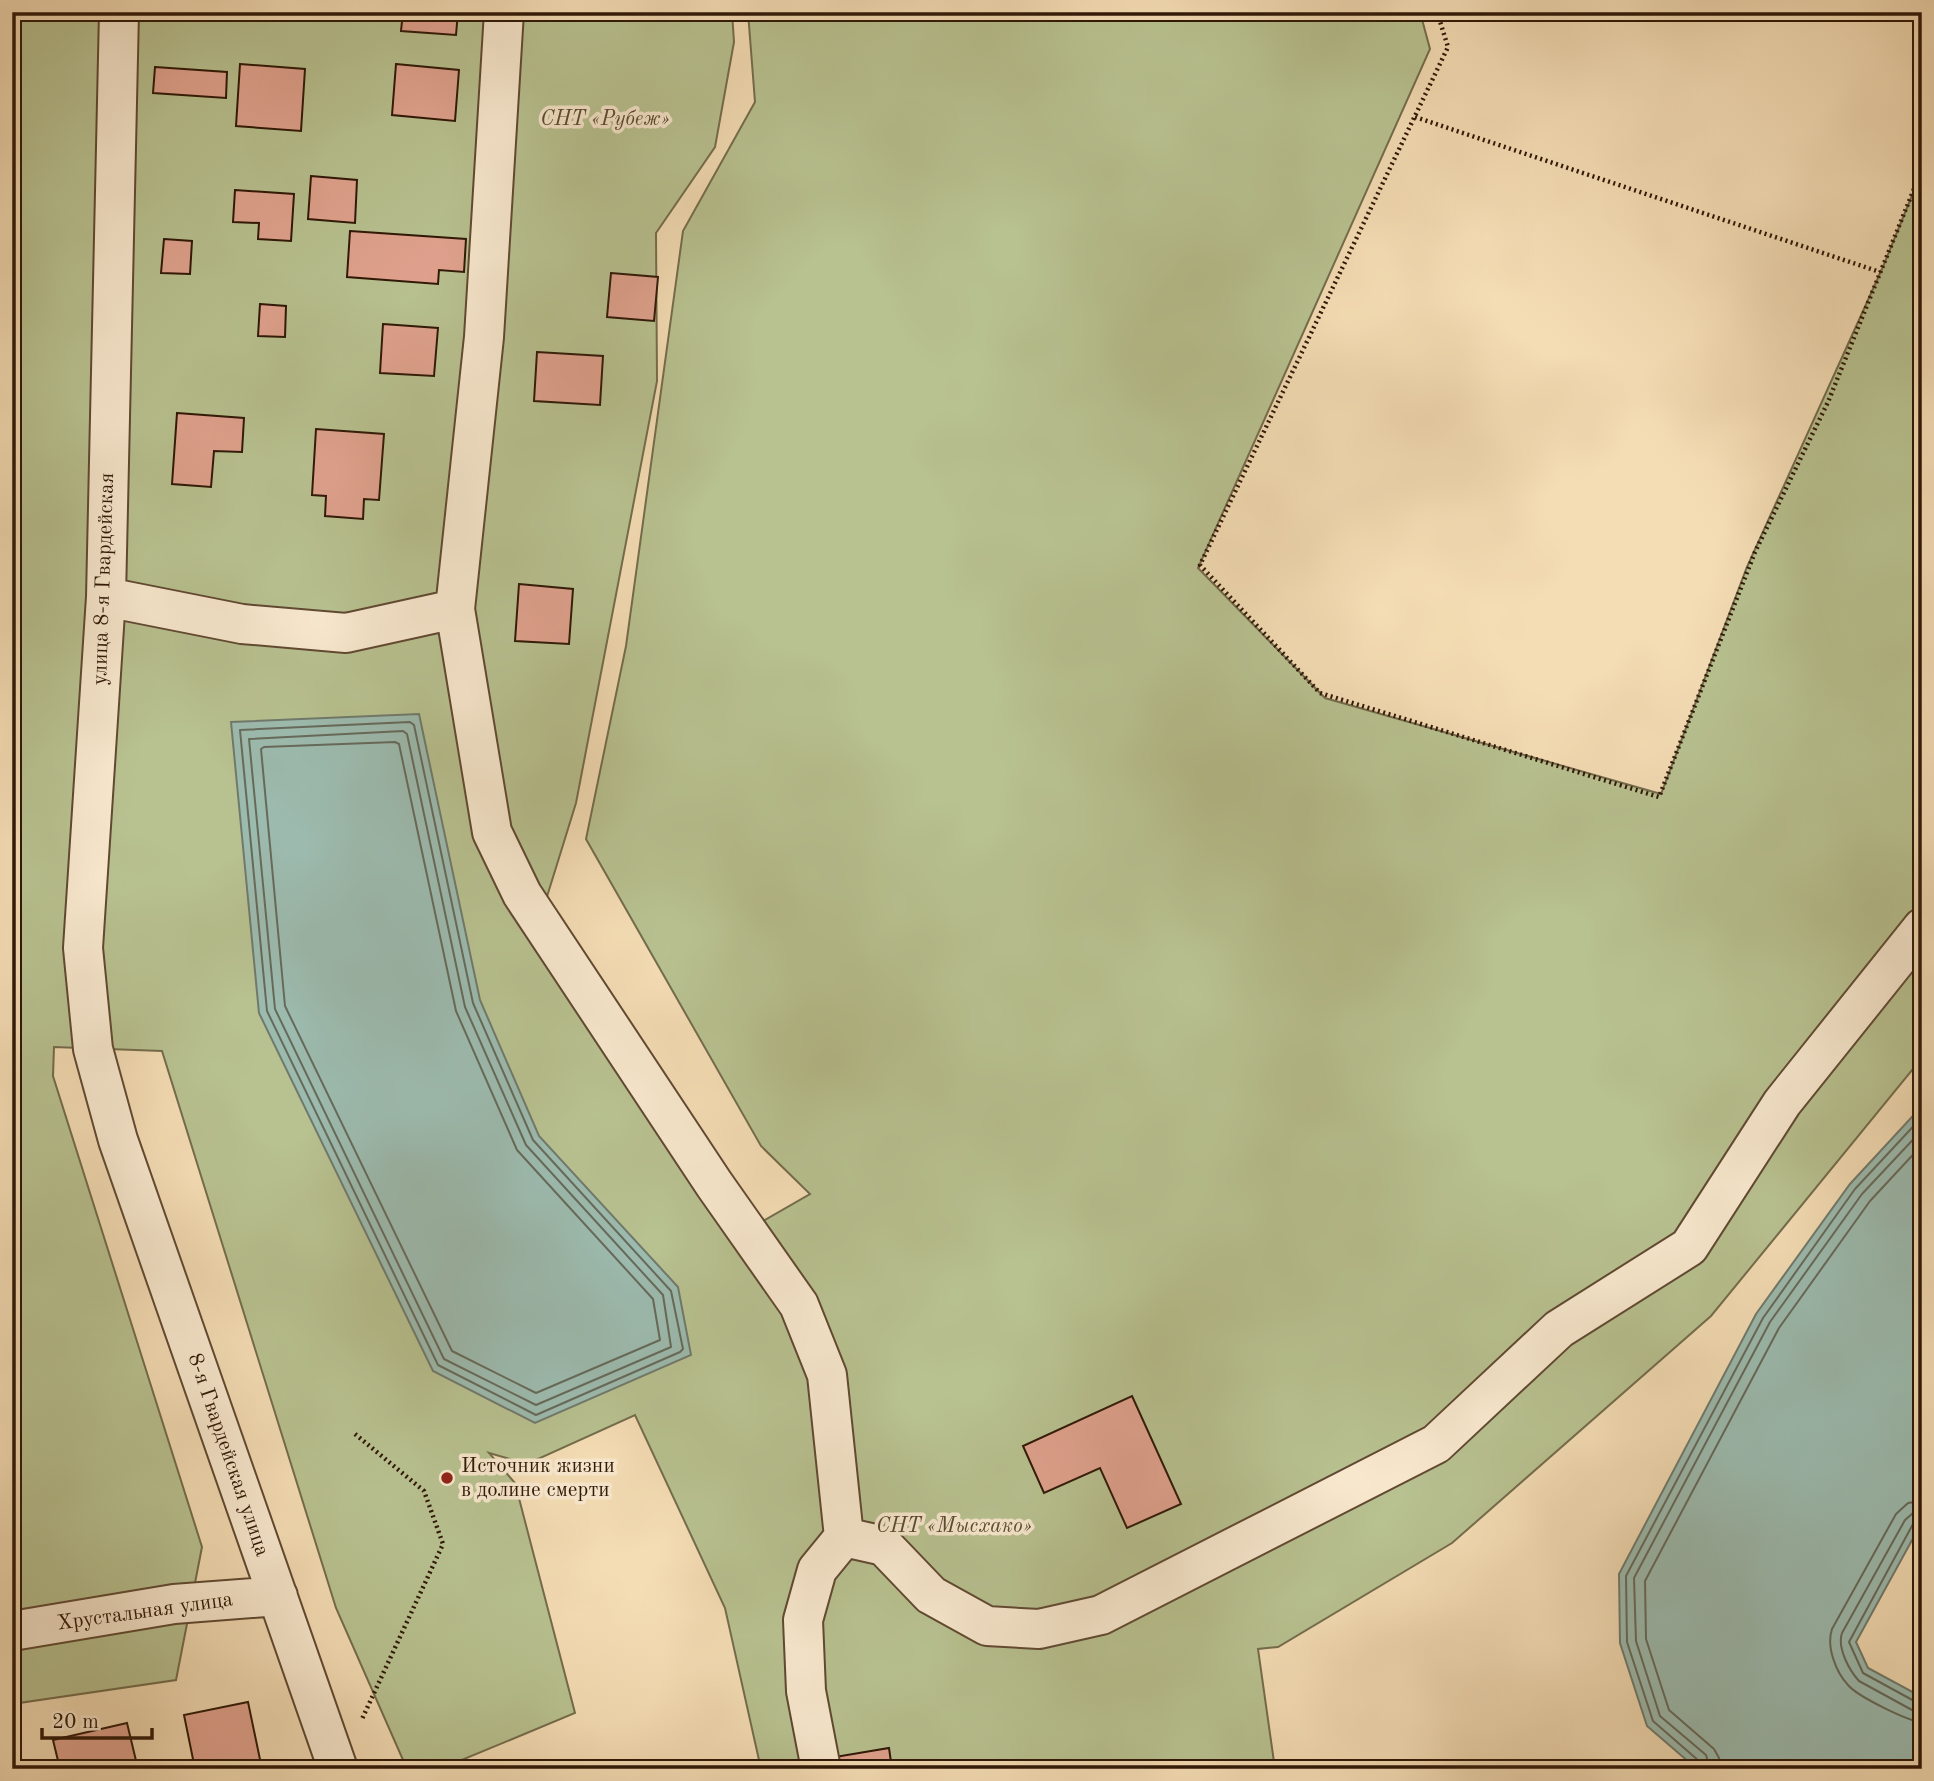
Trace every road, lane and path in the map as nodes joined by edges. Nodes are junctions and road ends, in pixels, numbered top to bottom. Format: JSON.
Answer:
{"nodes":[{"id":1,"x":120,"y":12,"type":"edge"},
{"id":2,"x":504,"y":12,"type":"edge"},
{"id":3,"x":1437,"y":12,"type":"edge"},
{"id":4,"x":1415,"y":117,"type":"junction"},
{"id":5,"x":1922,"y":169,"type":"edge"},
{"id":6,"x":1880,"y":272,"type":"junction"},
{"id":7,"x":106,"y":597,"type":"junction"},
{"id":8,"x":455,"y":609,"type":"junction"},
{"id":9,"x":1922,"y":928,"type":"edge"},
{"id":10,"x":118,"y":1140,"type":"joint"},
{"id":11,"x":355,"y":1434,"type":"dead end"},
{"id":12,"x":844,"y":1537,"type":"junction"},
{"id":13,"x":278,"y":1595,"type":"junction"},
{"id":14,"x":12,"y":1631,"type":"edge"},
{"id":15,"x":357,"y":1731,"type":"dead end"},
{"id":16,"x":338,"y":1769,"type":"edge"},
{"id":17,"x":821,"y":1769,"type":"edge"}],
"edges":[{"from":1,"to":7,"type":"street","name":"улица 8-я Гвардейская"},
{"from":2,"to":8,"type":"street"},
{"from":3,"to":4,"type":"path"},
{"from":4,"to":6,"type":"path"},
{"from":4,"to":6,"type":"path"},
{"from":5,"to":6,"type":"path"},
{"from":7,"to":8,"type":"street"},
{"from":7,"to":10,"type":"street","name":"улица 8-я Гвардейская"},
{"from":8,"to":12,"type":"street"},
{"from":9,"to":12,"type":"street"},
{"from":10,"to":13,"type":"street","name":"8-я Гвардейская улица"},
{"from":11,"to":15,"type":"path"},
{"from":12,"to":17,"type":"street"},
{"from":13,"to":14,"type":"street","name":"Хрустальная улица"},
{"from":13,"to":16,"type":"street","name":"8-я Гвардейская улица"}]}
